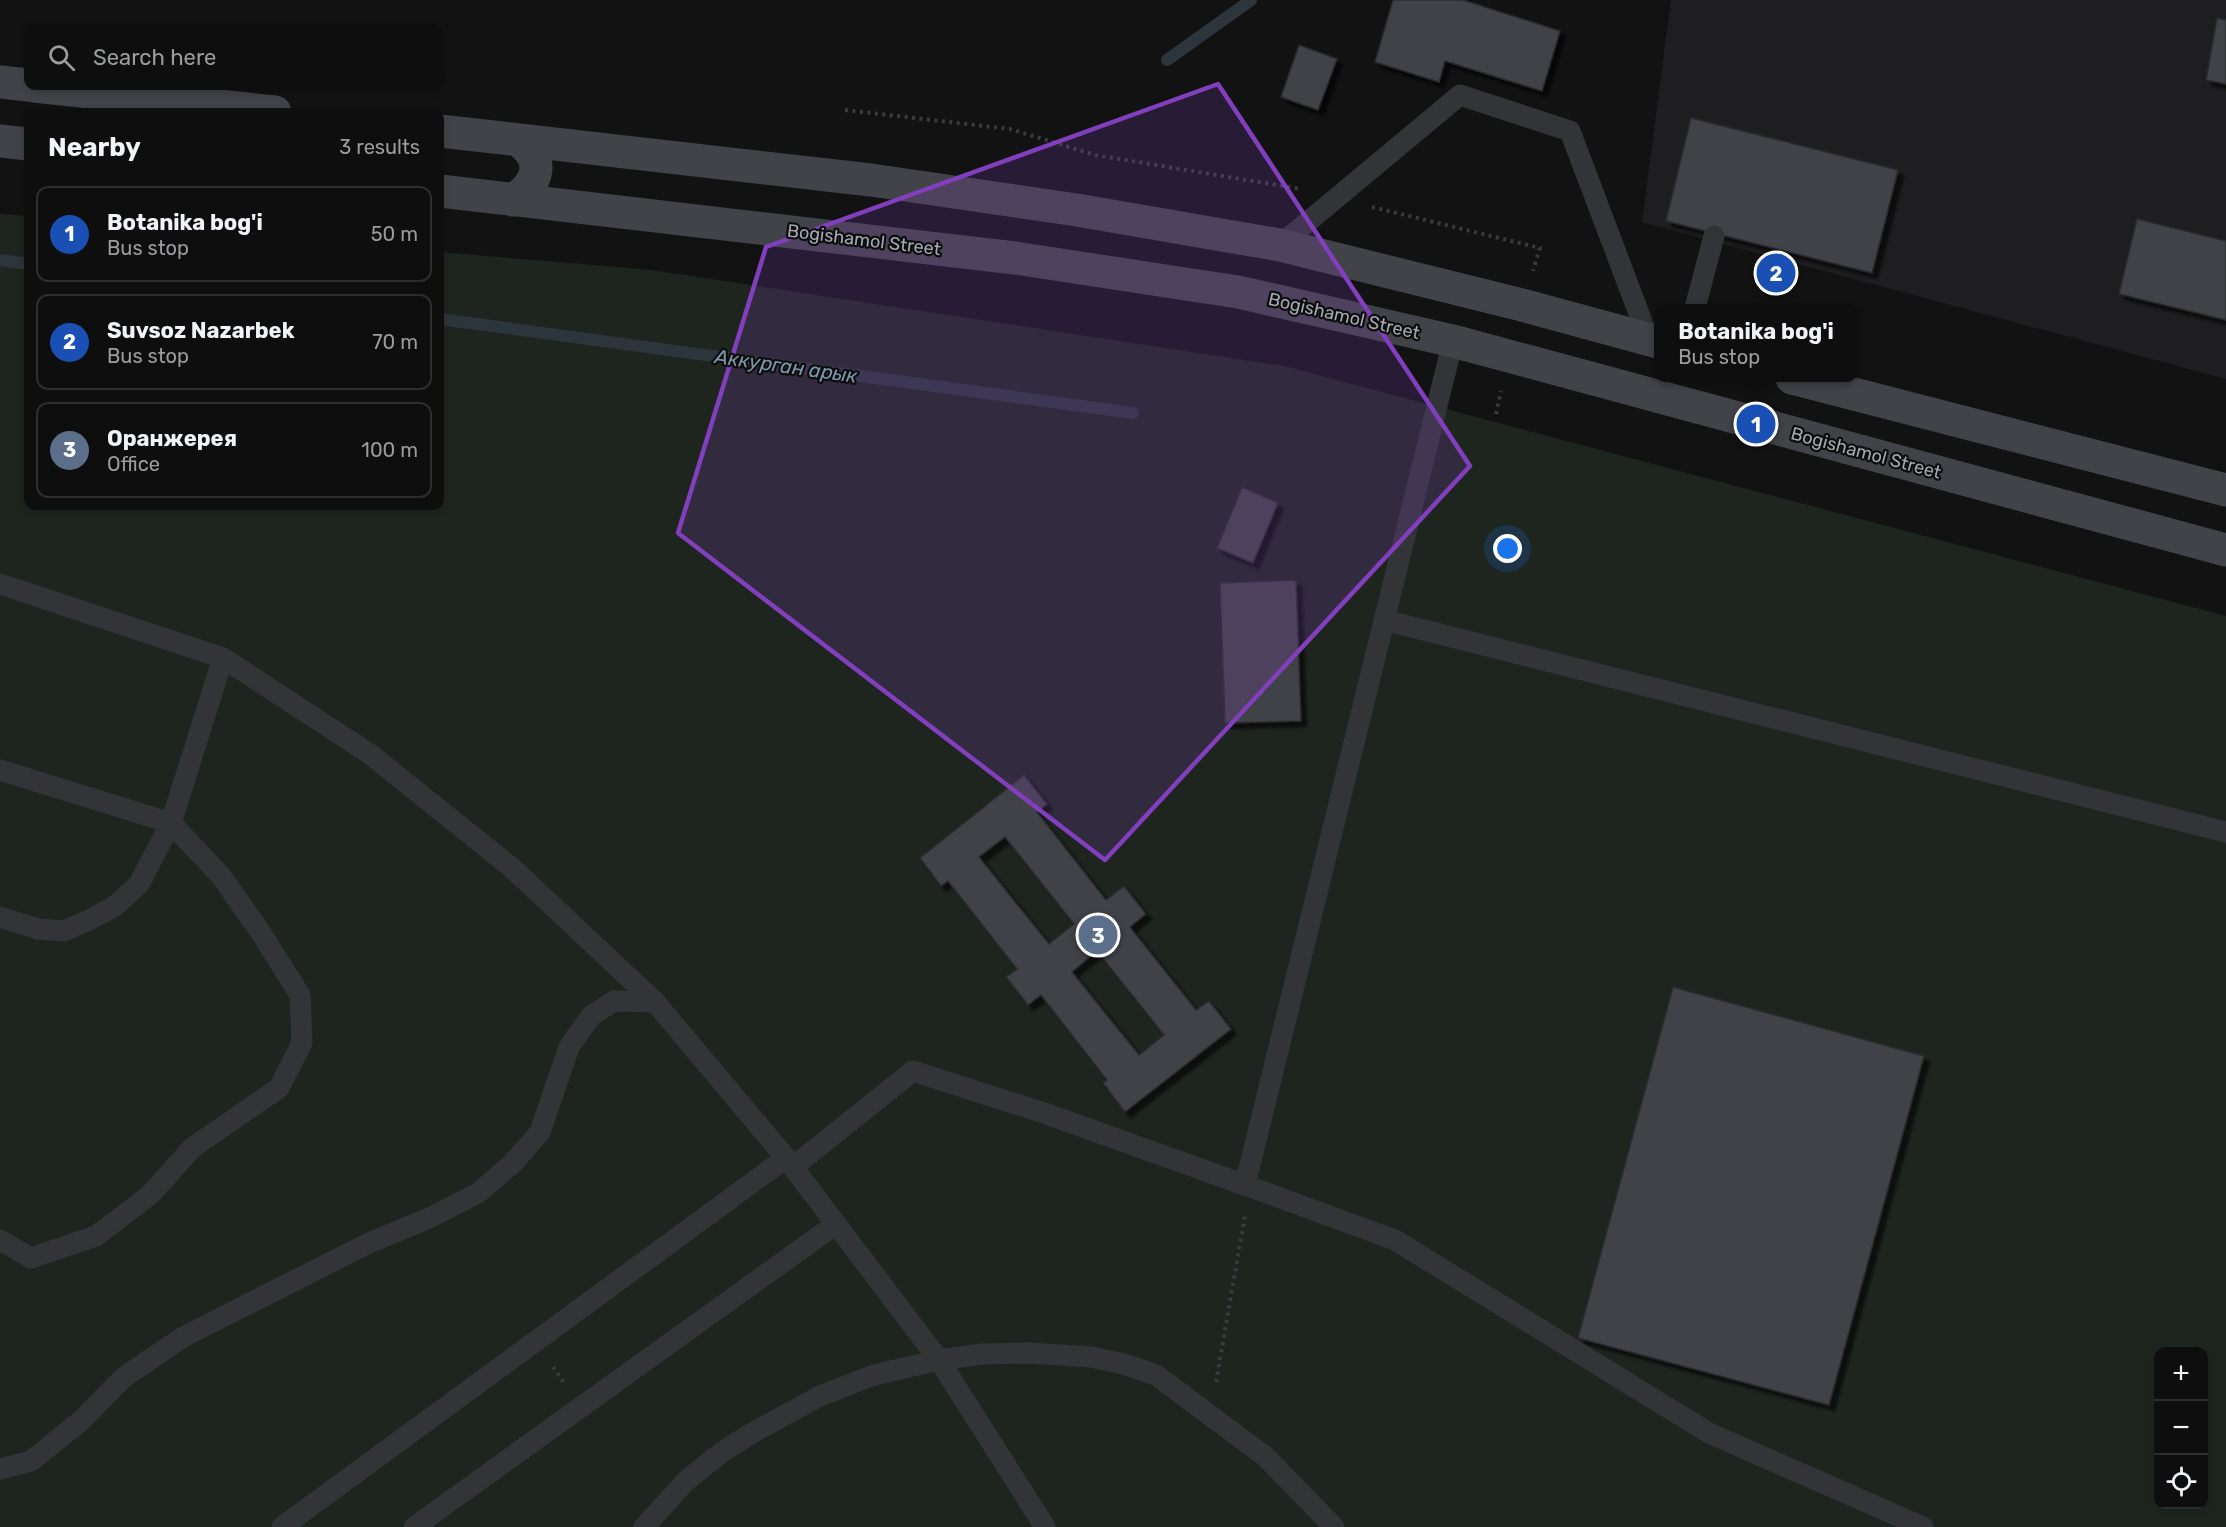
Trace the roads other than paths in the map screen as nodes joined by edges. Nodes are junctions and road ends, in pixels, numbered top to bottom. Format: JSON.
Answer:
{"nodes":[{"id":1,"x":0,"y":82,"type":"edge"},
{"id":2,"x":24,"y":85,"type":"edge"},
{"id":3,"x":71,"y":90,"type":"edge"},
{"id":4,"x":238,"y":108,"type":"edge"},
{"id":5,"x":444,"y":131,"type":"edge"},
{"id":6,"x":518,"y":140,"type":"junction"},
{"id":7,"x":0,"y":141,"type":"edge"},
{"id":8,"x":24,"y":144,"type":"edge"},
{"id":9,"x":444,"y":191,"type":"edge"},
{"id":10,"x":513,"y":200,"type":"junction"},
{"id":11,"x":1714,"y":236,"type":"dead end"},
{"id":12,"x":1280,"y":244,"type":"junction"},
{"id":13,"x":1464,"y":291,"type":"junction"},
{"id":14,"x":1696,"y":304,"type":"edge"},
{"id":15,"x":1453,"y":341,"type":"junction"},
{"id":16,"x":1654,"y":341,"type":"edge"},
{"id":17,"x":1808,"y":382,"type":"edge"},
{"id":18,"x":2226,"y":490,"type":"edge"},
{"id":19,"x":2226,"y":550,"type":"edge"},
{"id":20,"x":0,"y":585,"type":"edge"},
{"id":21,"x":1384,"y":620,"type":"junction"},
{"id":22,"x":223,"y":658,"type":"junction"},
{"id":23,"x":0,"y":770,"type":"edge"},
{"id":24,"x":171,"y":823,"type":"junction"},
{"id":25,"x":2226,"y":832,"type":"edge"},
{"id":26,"x":0,"y":917,"type":"edge"},
{"id":27,"x":655,"y":1002,"type":"junction"},
{"id":28,"x":790,"y":1163,"type":"junction"},
{"id":29,"x":1245,"y":1185,"type":"junction"},
{"id":30,"x":836,"y":1224,"type":"junction"},
{"id":31,"x":0,"y":1240,"type":"edge"},
{"id":32,"x":939,"y":1360,"type":"junction"},
{"id":33,"x":0,"y":1469,"type":"edge"},
{"id":34,"x":282,"y":1527,"type":"edge"},
{"id":35,"x":414,"y":1527,"type":"edge"},
{"id":36,"x":644,"y":1527,"type":"edge"},
{"id":37,"x":1045,"y":1527,"type":"edge"},
{"id":38,"x":1334,"y":1527,"type":"edge"},
{"id":39,"x":1923,"y":1527,"type":"edge"}],
"edges":[{"from":1,"to":2,"type":"main road"},
{"from":3,"to":4,"type":"main road"},
{"from":5,"to":6,"type":"main road"},
{"from":6,"to":10,"type":"main road"},
{"from":6,"to":12,"type":"main road"},
{"from":7,"to":8,"type":"main road"},
{"from":9,"to":10,"type":"main road","name":"Bogishamol Street"},
{"from":10,"to":15,"type":"main road","name":"Bogishamol Street"},
{"from":11,"to":14,"type":"lane"},
{"from":12,"to":13,"type":"main road"},
{"from":12,"to":16,"type":"lane"},
{"from":13,"to":15,"type":"main road"},
{"from":13,"to":16,"type":"main road"},
{"from":15,"to":19,"type":"main road","name":"Bogishamol Street"},
{"from":15,"to":21,"type":"lane"},
{"from":17,"to":18,"type":"main road"},
{"from":20,"to":22,"type":"lane"},
{"from":21,"to":25,"type":"lane"},
{"from":21,"to":29,"type":"lane"},
{"from":22,"to":24,"type":"lane"},
{"from":22,"to":27,"type":"lane"},
{"from":23,"to":24,"type":"lane"},
{"from":24,"to":26,"type":"lane"},
{"from":24,"to":31,"type":"lane"},
{"from":27,"to":28,"type":"lane"},
{"from":27,"to":33,"type":"lane"},
{"from":28,"to":29,"type":"lane"},
{"from":28,"to":30,"type":"lane"},
{"from":28,"to":34,"type":"lane"},
{"from":29,"to":39,"type":"lane"},
{"from":30,"to":32,"type":"lane"},
{"from":30,"to":35,"type":"lane"},
{"from":32,"to":36,"type":"lane"},
{"from":32,"to":37,"type":"lane"},
{"from":32,"to":38,"type":"lane"}]}
